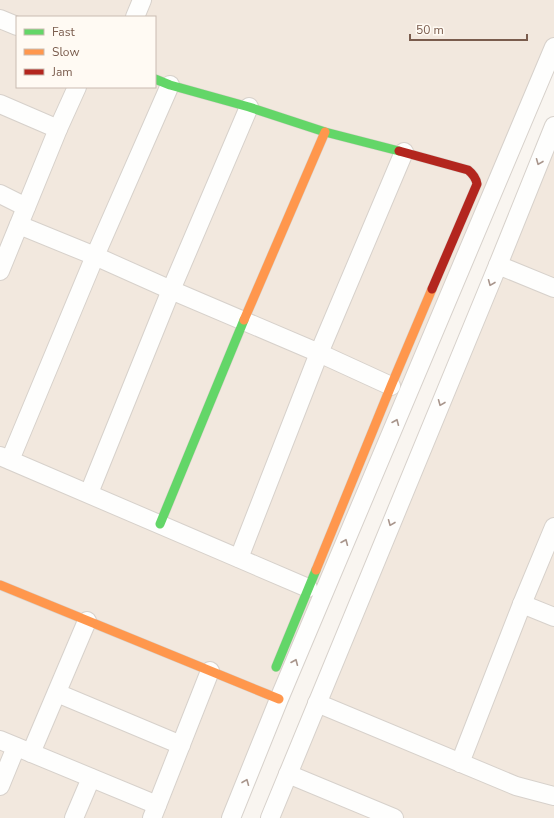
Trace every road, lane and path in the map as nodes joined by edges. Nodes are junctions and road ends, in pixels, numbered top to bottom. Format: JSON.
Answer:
{"nodes":[{"id":1,"x":142,"y":0,"type":"edge"},
{"id":2,"x":135,"y":16,"type":"edge"},
{"id":3,"x":0,"y":19,"type":"edge"},
{"id":4,"x":16,"y":26,"type":"edge"},
{"id":5,"x":554,"y":47,"type":"edge"},
{"id":6,"x":162,"y":82,"type":"edge"},
{"id":7,"x":77,"y":88,"type":"edge"},
{"id":8,"x":0,"y":104,"type":"edge"},
{"id":9,"x":248,"y":108,"type":"junction"},
{"id":10,"x":554,"y":126,"type":"edge"},
{"id":11,"x":58,"y":129,"type":"junction"},
{"id":12,"x":325,"y":132,"type":"junction"},
{"id":13,"x":404,"y":152,"type":"junction"},
{"id":14,"x":0,"y":194,"type":"edge"},
{"id":15,"x":26,"y":206,"type":"junction"},
{"id":16,"x":19,"y":225,"type":"junction"},
{"id":17,"x":95,"y":256,"type":"junction"},
{"id":18,"x":498,"y":265,"type":"junction"},
{"id":19,"x":0,"y":271,"type":"edge"},
{"id":20,"x":554,"y":288,"type":"edge"},
{"id":21,"x":171,"y":290,"type":"junction"},
{"id":22,"x":244,"y":321,"type":"junction"},
{"id":23,"x":319,"y":353,"type":"junction"},
{"id":24,"x":391,"y":386,"type":"junction"},
{"id":25,"x":5,"y":458,"type":"edge"},
{"id":26,"x":89,"y":493,"type":"junction"},
{"id":27,"x":160,"y":524,"type":"junction"},
{"id":28,"x":554,"y":527,"type":"edge"},
{"id":29,"x":239,"y":558,"type":"junction"},
{"id":30,"x":0,"y":585,"type":"edge"},
{"id":31,"x":308,"y":588,"type":"junction"},
{"id":32,"x":522,"y":604,"type":"junction"},
{"id":33,"x":554,"y":617,"type":"edge"},
{"id":34,"x":87,"y":621,"type":"junction"},
{"id":35,"x":276,"y":667,"type":"dead end"},
{"id":36,"x":210,"y":671,"type":"junction"},
{"id":37,"x":57,"y":692,"type":"junction"},
{"id":38,"x":279,"y":699,"type":"junction"},
{"id":39,"x":317,"y":703,"type":"junction"},
{"id":40,"x":181,"y":745,"type":"junction"},
{"id":41,"x":16,"y":747,"type":"edge"},
{"id":42,"x":460,"y":763,"type":"junction"},
{"id":43,"x":288,"y":774,"type":"junction"},
{"id":44,"x":91,"y":778,"type":"junction"},
{"id":45,"x":0,"y":786,"type":"edge"},
{"id":46,"x":554,"y":796,"type":"edge"},
{"id":47,"x":154,"y":812,"type":"edge"},
{"id":48,"x":74,"y":818,"type":"edge"},
{"id":49,"x":231,"y":818,"type":"edge"},
{"id":50,"x":270,"y":818,"type":"edge"},
{"id":51,"x":394,"y":818,"type":"edge"}],
"edges":[{"from":1,"to":2,"type":"street"},
{"from":3,"to":4,"type":"street"},
{"from":38,"to":5,"type":"street","one_way":true},
{"from":6,"to":9,"type":"street"},
{"from":6,"to":17,"type":"street"},
{"from":7,"to":11,"type":"street"},
{"from":8,"to":11,"type":"street"},
{"from":9,"to":12,"type":"street"},
{"from":9,"to":21,"type":"street"},
{"from":10,"to":18,"type":"street","one_way":true},
{"from":11,"to":15,"type":"street"},
{"from":12,"to":13,"type":"street"},
{"from":12,"to":22,"type":"street"},
{"from":13,"to":23,"type":"street"},
{"from":13,"to":24,"type":"street"},
{"from":14,"to":15,"type":"street"},
{"from":15,"to":16,"type":"street"},
{"from":16,"to":17,"type":"street"},
{"from":16,"to":19,"type":"street"},
{"from":17,"to":21,"type":"street"},
{"from":17,"to":25,"type":"street"},
{"from":18,"to":20,"type":"street"},
{"from":18,"to":39,"type":"street","one_way":true},
{"from":21,"to":22,"type":"street"},
{"from":21,"to":26,"type":"street"},
{"from":22,"to":23,"type":"street"},
{"from":22,"to":27,"type":"street"},
{"from":23,"to":24,"type":"street"},
{"from":23,"to":29,"type":"street"},
{"from":24,"to":31,"type":"street"},
{"from":25,"to":26,"type":"street"},
{"from":26,"to":27,"type":"street"},
{"from":27,"to":29,"type":"street"},
{"from":28,"to":32,"type":"street"},
{"from":29,"to":31,"type":"street"},
{"from":30,"to":34,"type":"street"},
{"from":31,"to":35,"type":"street"},
{"from":32,"to":33,"type":"street"},
{"from":32,"to":42,"type":"street"},
{"from":34,"to":36,"type":"street"},
{"from":34,"to":37,"type":"street"},
{"from":36,"to":38,"type":"street"},
{"from":36,"to":40,"type":"street"},
{"from":37,"to":40,"type":"street"},
{"from":37,"to":41,"type":"street"},
{"from":49,"to":38,"type":"street","one_way":true},
{"from":39,"to":42,"type":"street"},
{"from":39,"to":43,"type":"street"},
{"from":40,"to":47,"type":"street"},
{"from":41,"to":44,"type":"street"},
{"from":41,"to":45,"type":"street"},
{"from":42,"to":46,"type":"street"},
{"from":43,"to":50,"type":"street"},
{"from":43,"to":51,"type":"street"},
{"from":44,"to":47,"type":"street"},
{"from":44,"to":48,"type":"street"}]}
